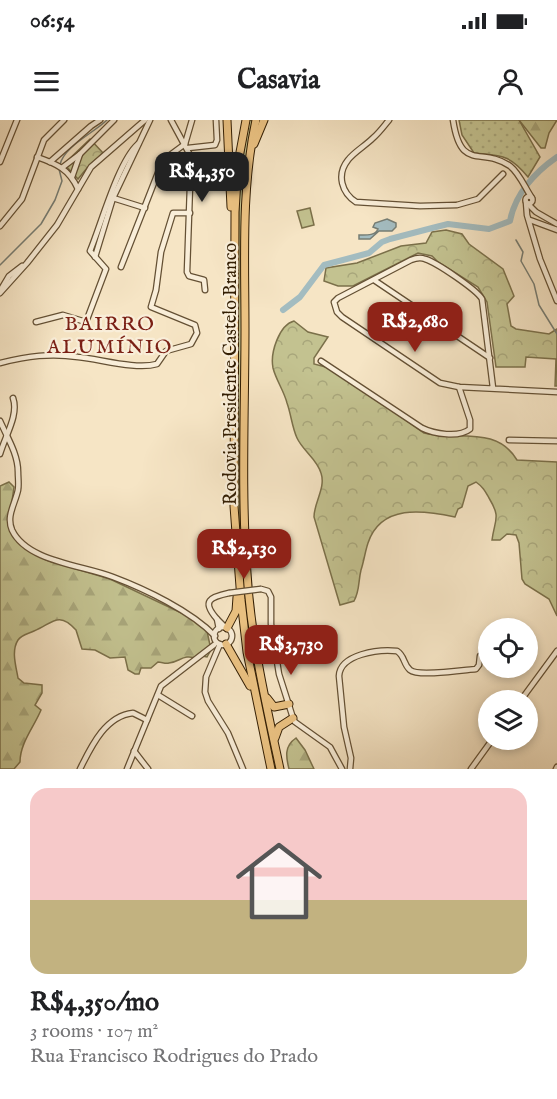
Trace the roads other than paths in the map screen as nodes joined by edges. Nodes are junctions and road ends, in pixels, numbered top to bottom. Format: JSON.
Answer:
{"nodes":[{"id":1,"x":17,"y":120,"type":"edge"},
{"id":2,"x":64,"y":120,"type":"edge"},
{"id":3,"x":100,"y":120,"type":"edge"},
{"id":4,"x":114,"y":120,"type":"edge"},
{"id":5,"x":145,"y":120,"type":"edge"},
{"id":6,"x":150,"y":120,"type":"edge"},
{"id":7,"x":171,"y":120,"type":"edge"},
{"id":8,"x":192,"y":120,"type":"edge"},
{"id":9,"x":216,"y":120,"type":"edge"},
{"id":10,"x":227,"y":120,"type":"edge"},
{"id":11,"x":246,"y":120,"type":"edge"},
{"id":12,"x":256,"y":120,"type":"edge"},
{"id":13,"x":264,"y":120,"type":"edge"},
{"id":14,"x":389,"y":120,"type":"edge"},
{"id":15,"x":453,"y":120,"type":"edge"},
{"id":16,"x":138,"y":144,"type":"junction"},
{"id":17,"x":186,"y":146,"type":"junction"},
{"id":18,"x":250,"y":151,"type":"junction"},
{"id":19,"x":80,"y":154,"type":"junction"},
{"id":20,"x":37,"y":157,"type":"junction"},
{"id":21,"x":0,"y":162,"type":"edge"},
{"id":22,"x":50,"y":162,"type":"junction"},
{"id":23,"x":63,"y":167,"type":"junction"},
{"id":24,"x":503,"y":174,"type":"dead end"},
{"id":25,"x":72,"y":177,"type":"junction"},
{"id":26,"x":78,"y":189,"type":"junction"},
{"id":27,"x":113,"y":198,"type":"junction"},
{"id":28,"x":529,"y":201,"type":"junction"},
{"id":29,"x":145,"y":208,"type":"junction"},
{"id":30,"x":190,"y":213,"type":"junction"},
{"id":31,"x":530,"y":220,"type":"junction"},
{"id":32,"x":557,"y":224,"type":"edge"},
{"id":33,"x":0,"y":226,"type":"edge"},
{"id":34,"x":557,"y":230,"type":"edge"},
{"id":35,"x":96,"y":243,"type":"junction"},
{"id":36,"x":234,"y":256,"type":"junction"},
{"id":37,"x":121,"y":267,"type":"dead end"},
{"id":38,"x":374,"y":280,"type":"junction"},
{"id":39,"x":205,"y":290,"type":"dead end"},
{"id":40,"x":0,"y":292,"type":"edge"},
{"id":41,"x":557,"y":301,"type":"edge"},
{"id":42,"x":36,"y":321,"type":"dead end"},
{"id":43,"x":490,"y":358,"type":"junction"},
{"id":44,"x":321,"y":361,"type":"dead end"},
{"id":45,"x":0,"y":363,"type":"edge"},
{"id":46,"x":459,"y":387,"type":"junction"},
{"id":47,"x":494,"y":388,"type":"junction"},
{"id":48,"x":557,"y":392,"type":"edge"},
{"id":49,"x":13,"y":398,"type":"dead end"},
{"id":50,"x":0,"y":421,"type":"edge"},
{"id":51,"x":6,"y":435,"type":"junction"},
{"id":52,"x":509,"y":440,"type":"dead end"},
{"id":53,"x":557,"y":441,"type":"edge"},
{"id":54,"x":0,"y":454,"type":"edge"},
{"id":55,"x":236,"y":543,"type":"junction"},
{"id":56,"x":207,"y":628,"type":"junction"},
{"id":57,"x":222,"y":628,"type":"junction"},
{"id":58,"x":218,"y":642,"type":"junction"},
{"id":59,"x":557,"y":651,"type":"edge"},
{"id":60,"x":478,"y":666,"type":"edge"},
{"id":61,"x":263,"y":690,"type":"junction"},
{"id":62,"x":528,"y":690,"type":"edge"},
{"id":63,"x":158,"y":695,"type":"junction"},
{"id":64,"x":290,"y":704,"type":"junction"},
{"id":65,"x":192,"y":716,"type":"dead end"},
{"id":66,"x":293,"y":718,"type":"junction"},
{"id":67,"x":147,"y":720,"type":"junction"},
{"id":68,"x":264,"y":740,"type":"junction"},
{"id":69,"x":275,"y":744,"type":"junction"},
{"id":70,"x":485,"y":750,"type":"edge"},
{"id":71,"x":134,"y":751,"type":"junction"},
{"id":72,"x":80,"y":769,"type":"edge"},
{"id":73,"x":127,"y":769,"type":"edge"},
{"id":74,"x":148,"y":769,"type":"edge"},
{"id":75,"x":243,"y":769,"type":"edge"},
{"id":76,"x":271,"y":769,"type":"edge"},
{"id":77,"x":280,"y":769,"type":"edge"},
{"id":78,"x":342,"y":769,"type":"edge"},
{"id":79,"x":350,"y":769,"type":"edge"},
{"id":80,"x":471,"y":769,"type":"edge"}],
"edges":[{"from":1,"to":21,"type":"street"},
{"from":2,"to":20,"type":"street"},
{"from":3,"to":22,"type":"street"},
{"from":4,"to":19,"type":"street"},
{"from":5,"to":26,"type":"street"},
{"from":6,"to":16,"type":"street"},
{"from":7,"to":17,"type":"street"},
{"from":8,"to":17,"type":"street"},
{"from":9,"to":17,"type":"street"},
{"from":10,"to":36,"type":"highway"},
{"from":11,"to":36,"type":"highway","name":"Rodovia Presidente Castelo Branco"},
{"from":12,"to":18,"type":"highway","name":"Rodovia Presidente Castelo Branco"},
{"from":13,"to":18,"type":"highway"},
{"from":14,"to":24,"type":"street"},
{"from":15,"to":28,"type":"street"},
{"from":16,"to":27,"type":"street"},
{"from":16,"to":35,"type":"street"},
{"from":17,"to":29,"type":"street"},
{"from":17,"to":30,"type":"street"},
{"from":18,"to":61,"type":"highway","name":"Rodovia Presidente Castelo Branco"},
{"from":19,"to":23,"type":"street"},
{"from":19,"to":25,"type":"street"},
{"from":20,"to":22,"type":"street"},
{"from":20,"to":33,"type":"street"},
{"from":22,"to":23,"type":"street"},
{"from":23,"to":25,"type":"street"},
{"from":25,"to":26,"type":"street"},
{"from":26,"to":40,"type":"street"},
{"from":27,"to":29,"type":"street"},
{"from":27,"to":35,"type":"street"},
{"from":28,"to":31,"type":"street"},
{"from":28,"to":32,"type":"street"},
{"from":29,"to":37,"type":"street"},
{"from":30,"to":39,"type":"street"},
{"from":30,"to":45,"type":"street"},
{"from":31,"to":34,"type":"street"},
{"from":31,"to":41,"type":"street"},
{"from":35,"to":42,"type":"street"},
{"from":36,"to":55,"type":"highway","name":"Rodovia Presidente Castelo Branco"},
{"from":38,"to":43,"type":"street"},
{"from":38,"to":43,"type":"street"},
{"from":38,"to":46,"type":"street"},
{"from":43,"to":47,"type":"street"},
{"from":44,"to":46,"type":"street"},
{"from":46,"to":47,"type":"street"},
{"from":47,"to":48,"type":"street"},
{"from":49,"to":51,"type":"street"},
{"from":50,"to":51,"type":"street"},
{"from":51,"to":54,"type":"street"},
{"from":51,"to":56,"type":"street"},
{"from":52,"to":53,"type":"street"},
{"from":55,"to":57,"type":"highway"},
{"from":55,"to":68,"type":"highway","name":"Rodovia Presidente Castelo Branco"},
{"from":56,"to":57,"type":"street"},
{"from":56,"to":58,"type":"street"},
{"from":57,"to":58,"type":"street"},
{"from":57,"to":58,"type":"street"},
{"from":57,"to":64,"type":"street","bridge":true},
{"from":58,"to":63,"type":"street"},
{"from":58,"to":68,"type":"highway"},
{"from":58,"to":75,"type":"street"},
{"from":59,"to":62,"type":"street"},
{"from":60,"to":79,"type":"street"},
{"from":61,"to":64,"type":"highway"},
{"from":61,"to":69,"type":"highway","name":"Rodovia Presidente Castelo Branco"},
{"from":63,"to":65,"type":"street"},
{"from":63,"to":67,"type":"street"},
{"from":64,"to":66,"type":"street"},
{"from":66,"to":69,"type":"highway"},
{"from":66,"to":78,"type":"street"},
{"from":67,"to":71,"type":"street"},
{"from":67,"to":72,"type":"street"},
{"from":68,"to":76,"type":"highway","name":"Rodovia Presidente Castelo Branco"},
{"from":69,"to":77,"type":"highway","name":"Rodovia Presidente Castelo Branco"},
{"from":70,"to":80,"type":"street"},
{"from":71,"to":73,"type":"street"},
{"from":71,"to":74,"type":"street"}]}
